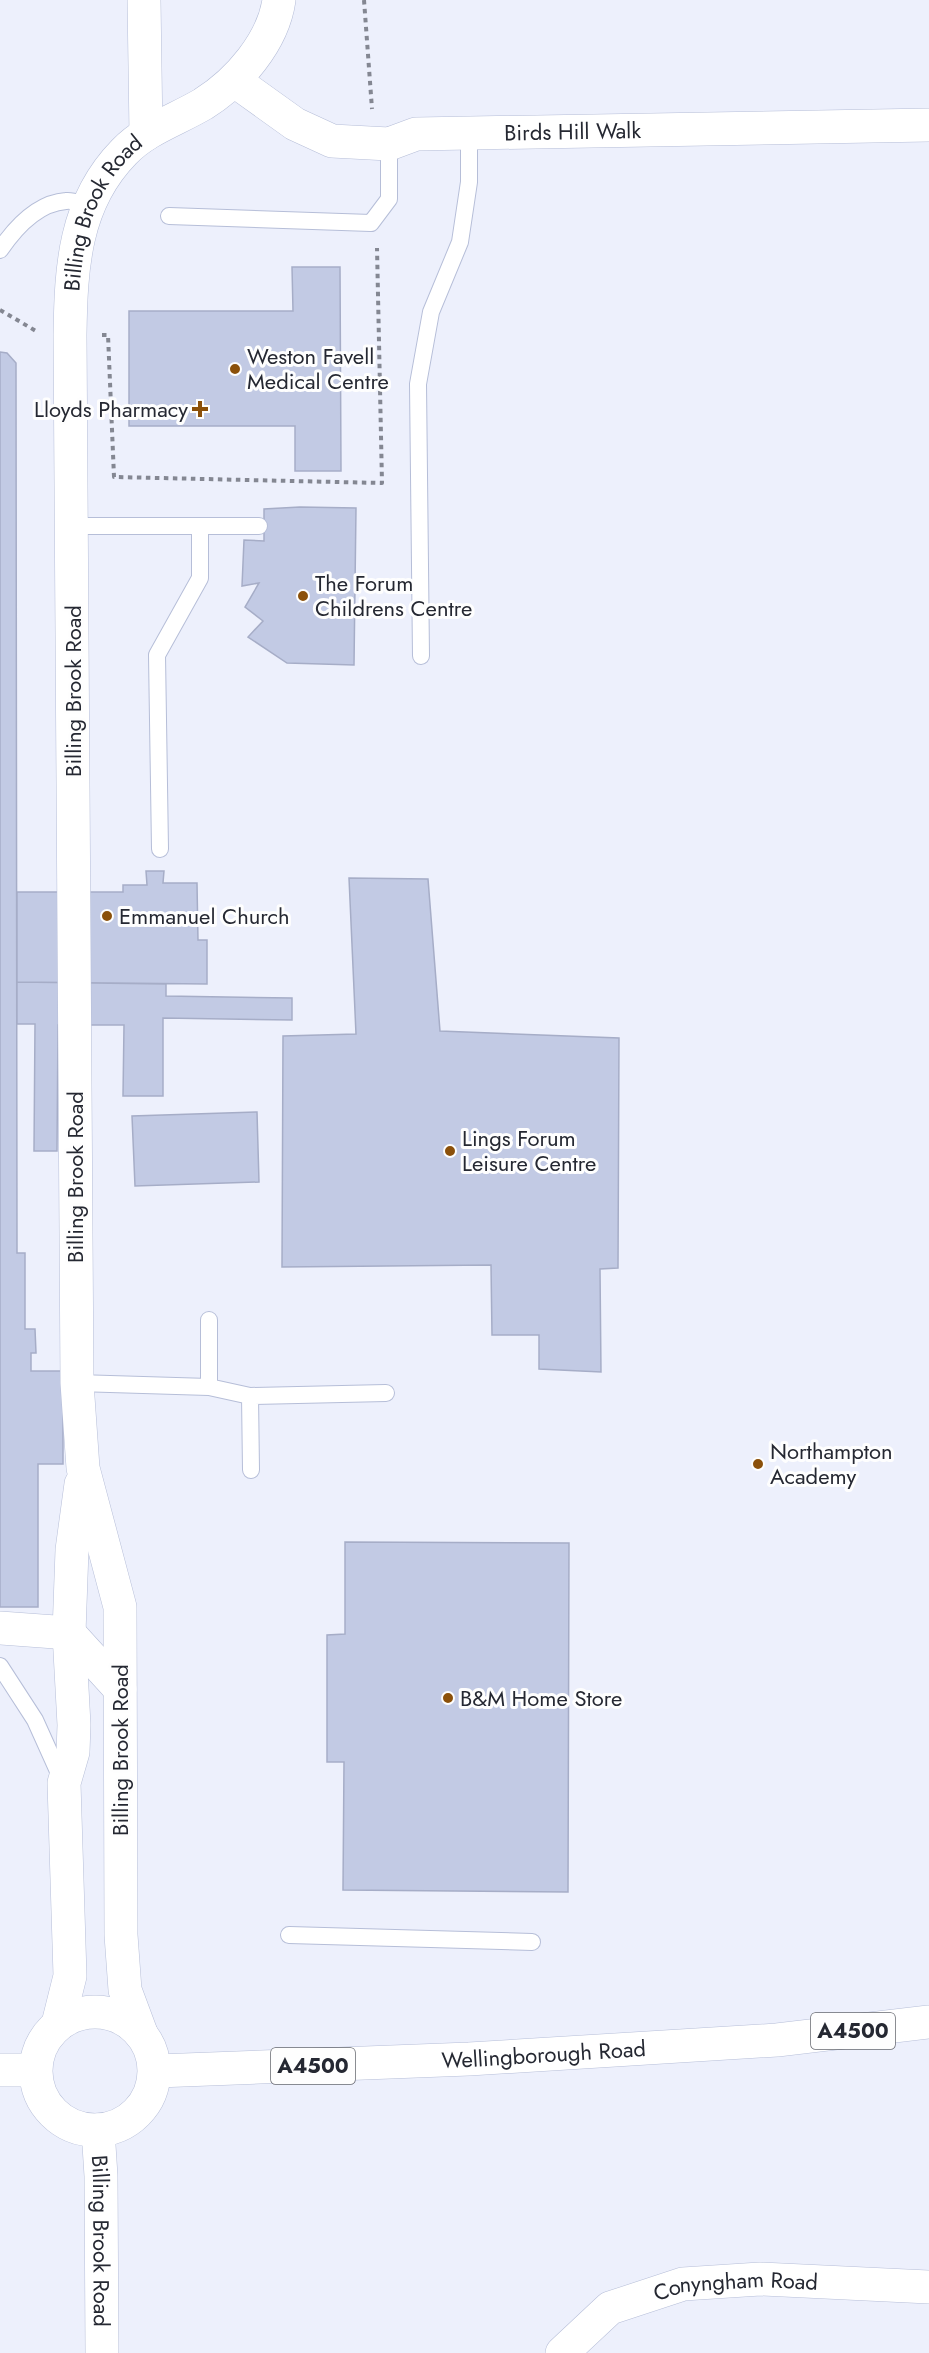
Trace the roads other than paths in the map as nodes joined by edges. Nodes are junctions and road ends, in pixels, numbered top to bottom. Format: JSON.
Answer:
{"nodes":[{"id":1,"x":144,"y":0,"type":"edge"},
{"id":2,"x":279,"y":0,"type":"edge"},
{"id":3,"x":235,"y":81,"type":"junction"},
{"id":4,"x":929,"y":125,"type":"edge"},
{"id":5,"x":469,"y":133,"type":"junction"},
{"id":6,"x":146,"y":134,"type":"junction"},
{"id":7,"x":382,"y":144,"type":"junction"},
{"id":8,"x":89,"y":206,"type":"junction"},
{"id":9,"x":169,"y":216,"type":"dead end"},
{"id":10,"x":0,"y":250,"type":"edge"},
{"id":11,"x":72,"y":526,"type":"junction"},
{"id":12,"x":200,"y":526,"type":"junction"},
{"id":13,"x":259,"y":526,"type":"dead end"},
{"id":14,"x":421,"y":657,"type":"dead end"},
{"id":15,"x":160,"y":849,"type":"dead end"},
{"id":16,"x":209,"y":1320,"type":"dead end"},
{"id":17,"x":77,"y":1383,"type":"junction"},
{"id":18,"x":209,"y":1387,"type":"junction"},
{"id":19,"x":386,"y":1392,"type":"dead end"},
{"id":20,"x":250,"y":1396,"type":"junction"},
{"id":21,"x":83,"y":1468,"type":"junction"},
{"id":22,"x":251,"y":1470,"type":"dead end"},
{"id":23,"x":0,"y":1628,"type":"edge"},
{"id":24,"x":69,"y":1633,"type":"junction"},
{"id":25,"x":0,"y":1666,"type":"edge"},
{"id":26,"x":120,"y":1689,"type":"junction"},
{"id":27,"x":64,"y":1783,"type":"junction"},
{"id":28,"x":289,"y":1935,"type":"dead end"},
{"id":29,"x":532,"y":1942,"type":"dead end"},
{"id":30,"x":929,"y":2022,"type":"edge"},
{"id":31,"x":58,"y":2024,"type":"junction"},
{"id":32,"x":141,"y":2033,"type":"junction"},
{"id":33,"x":0,"y":2070,"type":"edge"},
{"id":34,"x":35,"y":2070,"type":"junction"},
{"id":35,"x":157,"y":2071,"type":"junction"},
{"id":36,"x":98,"y":2130,"type":"junction"},
{"id":37,"x":929,"y":2287,"type":"edge"},
{"id":38,"x":102,"y":2353,"type":"edge"},
{"id":39,"x":562,"y":2353,"type":"edge"}],
"edges":[{"from":1,"to":6,"type":"street"},
{"from":2,"to":3,"type":"street","name":"Billing Brook Road"},
{"from":3,"to":6,"type":"street","name":"Billing Brook Road"},
{"from":3,"to":7,"type":"street","name":"Birds Hill Walk"},
{"from":4,"to":5,"type":"street","name":"Birds Hill Walk"},
{"from":5,"to":7,"type":"street","name":"Birds Hill Walk"},
{"from":5,"to":14,"type":"lane"},
{"from":6,"to":8,"type":"street","name":"Billing Brook Road"},
{"from":7,"to":9,"type":"lane"},
{"from":8,"to":10,"type":"lane"},
{"from":8,"to":11,"type":"street","name":"Billing Brook Road"},
{"from":11,"to":12,"type":"lane"},
{"from":11,"to":17,"type":"street","name":"Billing Brook Road"},
{"from":12,"to":13,"type":"lane"},
{"from":12,"to":15,"type":"lane"},
{"from":16,"to":18,"type":"lane"},
{"from":17,"to":18,"type":"lane"},
{"from":17,"to":21,"type":"street","name":"Billing Brook Road"},
{"from":18,"to":20,"type":"lane"},
{"from":19,"to":20,"type":"lane"},
{"from":20,"to":22,"type":"lane"},
{"from":21,"to":24,"type":"street","name":"Billing Brook Road"},
{"from":21,"to":26,"type":"street","name":"Billing Brook Road"},
{"from":23,"to":24,"type":"street"},
{"from":24,"to":26,"type":"street"},
{"from":24,"to":27,"type":"street","name":"Billing Brook Road"},
{"from":25,"to":27,"type":"lane"},
{"from":26,"to":32,"type":"street","name":"Billing Brook Road"},
{"from":27,"to":31,"type":"street","name":"Billing Brook Road"},
{"from":28,"to":29,"type":"lane"},
{"from":30,"to":35,"type":"street","name":"Wellingborough Road","number":"A4500"},
{"from":31,"to":32,"type":"street"},
{"from":31,"to":34,"type":"street"},
{"from":32,"to":35,"type":"street"},
{"from":33,"to":34,"type":"street"},
{"from":34,"to":36,"type":"street"},
{"from":35,"to":36,"type":"street"},
{"from":36,"to":38,"type":"street","name":"Billing Brook Road"},
{"from":37,"to":39,"type":"street","name":"Conyngham Road"}]}
